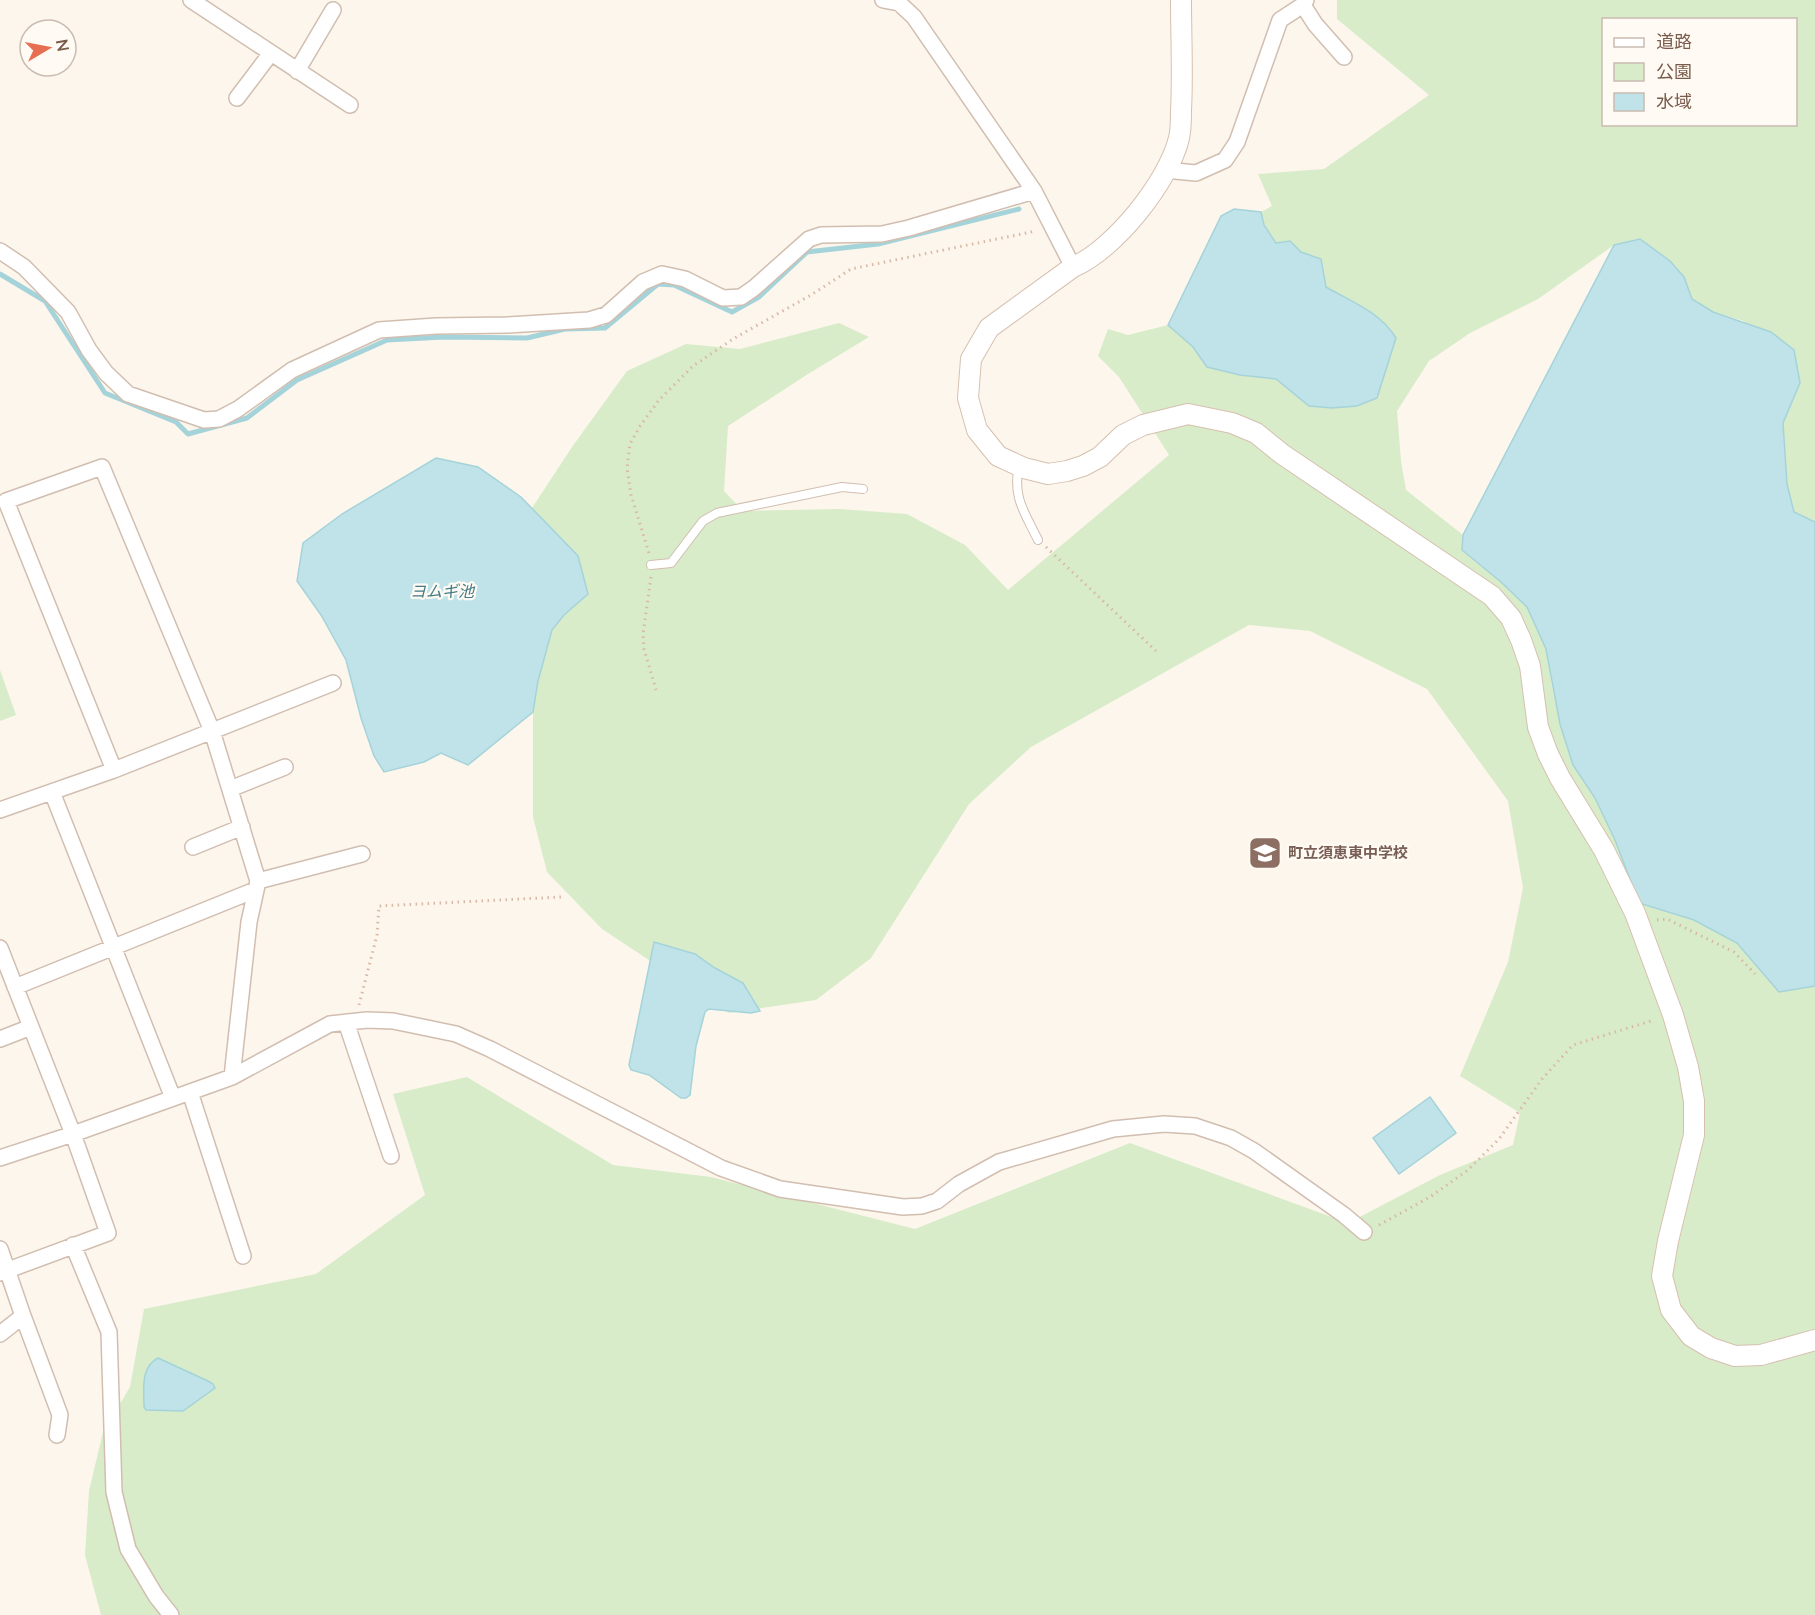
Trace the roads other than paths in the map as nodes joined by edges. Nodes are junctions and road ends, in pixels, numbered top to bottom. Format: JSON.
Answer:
{"nodes":[{"id":1,"x":191,"y":0,"type":"edge"},
{"id":2,"x":883,"y":0,"type":"edge"},
{"id":3,"x":1181,"y":0,"type":"edge"},
{"id":4,"x":1305,"y":3,"type":"edge"},
{"id":5,"x":333,"y":10,"type":"dead end"},
{"id":6,"x":271,"y":53,"type":"junction"},
{"id":7,"x":1344,"y":57,"type":"dead end"},
{"id":8,"x":297,"y":70,"type":"junction"},
{"id":9,"x":237,"y":98,"type":"dead end"},
{"id":10,"x":350,"y":105,"type":"dead end"},
{"id":11,"x":1166,"y":170,"type":"junction"},
{"id":12,"x":1034,"y":191,"type":"junction"},
{"id":13,"x":0,"y":251,"type":"edge"},
{"id":14,"x":1073,"y":267,"type":"junction"},
{"id":15,"x":1019,"y":465,"type":"junction"},
{"id":16,"x":863,"y":489,"type":"dead end"},
{"id":17,"x":1038,"y":540,"type":"road end"},
{"id":18,"x":651,"y":565,"type":"road end"},
{"id":19,"x":333,"y":683,"type":"dead end"},
{"id":20,"x":212,"y":731,"type":"junction"},
{"id":21,"x":285,"y":768,"type":"dead end"},
{"id":22,"x":114,"y":770,"type":"junction"},
{"id":23,"x":230,"y":789,"type":"junction"},
{"id":24,"x":52,"y":792,"type":"junction"},
{"id":25,"x":0,"y":810,"type":"edge"},
{"id":26,"x":242,"y":827,"type":"junction"},
{"id":27,"x":193,"y":847,"type":"dead end"},
{"id":28,"x":362,"y":854,"type":"dead end"},
{"id":29,"x":256,"y":886,"type":"junction"},
{"id":30,"x":114,"y":947,"type":"junction"},
{"id":31,"x":0,"y":948,"type":"edge"},
{"id":32,"x":15,"y":987,"type":"junction"},
{"id":33,"x":350,"y":1022,"type":"junction"},
{"id":34,"x":31,"y":1027,"type":"junction"},
{"id":35,"x":0,"y":1039,"type":"edge"},
{"id":36,"x":232,"y":1077,"type":"junction"},
{"id":37,"x":190,"y":1092,"type":"junction"},
{"id":38,"x":173,"y":1098,"type":"junction"},
{"id":39,"x":73,"y":1134,"type":"junction"},
{"id":40,"x":392,"y":1156,"type":"dead end"},
{"id":41,"x":0,"y":1158,"type":"edge"},
{"id":42,"x":1364,"y":1232,"type":"road end"},
{"id":43,"x":73,"y":1245,"type":"junction"},
{"id":44,"x":0,"y":1249,"type":"edge"},
{"id":45,"x":243,"y":1256,"type":"dead end"},
{"id":46,"x":4,"y":1271,"type":"edge"},
{"id":47,"x":23,"y":1316,"type":"junction"},
{"id":48,"x":0,"y":1334,"type":"edge"},
{"id":49,"x":1815,"y":1340,"type":"edge"},
{"id":50,"x":57,"y":1435,"type":"dead end"},
{"id":51,"x":171,"y":1615,"type":"edge"}],
"edges":[{"from":1,"to":6,"type":"street"},
{"from":2,"to":12,"type":"street"},
{"from":3,"to":11,"type":"street"},
{"from":4,"to":7,"type":"street"},
{"from":4,"to":11,"type":"street"},
{"from":5,"to":8,"type":"street"},
{"from":6,"to":8,"type":"street"},
{"from":6,"to":9,"type":"street"},
{"from":8,"to":10,"type":"street"},
{"from":11,"to":14,"type":"street"},
{"from":12,"to":13,"type":"street"},
{"from":12,"to":14,"type":"street"},
{"from":14,"to":15,"type":"street"},
{"from":15,"to":17,"type":"lane"},
{"from":15,"to":49,"type":"street"},
{"from":16,"to":18,"type":"lane"},
{"from":19,"to":20,"type":"street"},
{"from":20,"to":22,"type":"street"},
{"from":20,"to":22,"type":"street"},
{"from":20,"to":23,"type":"street"},
{"from":21,"to":23,"type":"street"},
{"from":22,"to":24,"type":"street"},
{"from":23,"to":26,"type":"street"},
{"from":24,"to":25,"type":"street"},
{"from":24,"to":30,"type":"street"},
{"from":26,"to":27,"type":"street"},
{"from":26,"to":29,"type":"street"},
{"from":28,"to":29,"type":"street"},
{"from":29,"to":30,"type":"street"},
{"from":29,"to":36,"type":"street"},
{"from":30,"to":32,"type":"street"},
{"from":30,"to":38,"type":"street"},
{"from":31,"to":32,"type":"street"},
{"from":32,"to":34,"type":"street"},
{"from":33,"to":36,"type":"street"},
{"from":33,"to":40,"type":"street"},
{"from":33,"to":42,"type":"street"},
{"from":34,"to":35,"type":"street"},
{"from":34,"to":39,"type":"street"},
{"from":36,"to":37,"type":"street"},
{"from":37,"to":38,"type":"street"},
{"from":37,"to":45,"type":"street"},
{"from":38,"to":39,"type":"street"},
{"from":39,"to":41,"type":"street"},
{"from":39,"to":43,"type":"street"},
{"from":43,"to":46,"type":"street"},
{"from":43,"to":51,"type":"street"},
{"from":44,"to":46,"type":"street"},
{"from":46,"to":47,"type":"street"},
{"from":47,"to":48,"type":"street"},
{"from":47,"to":50,"type":"street"}]}
